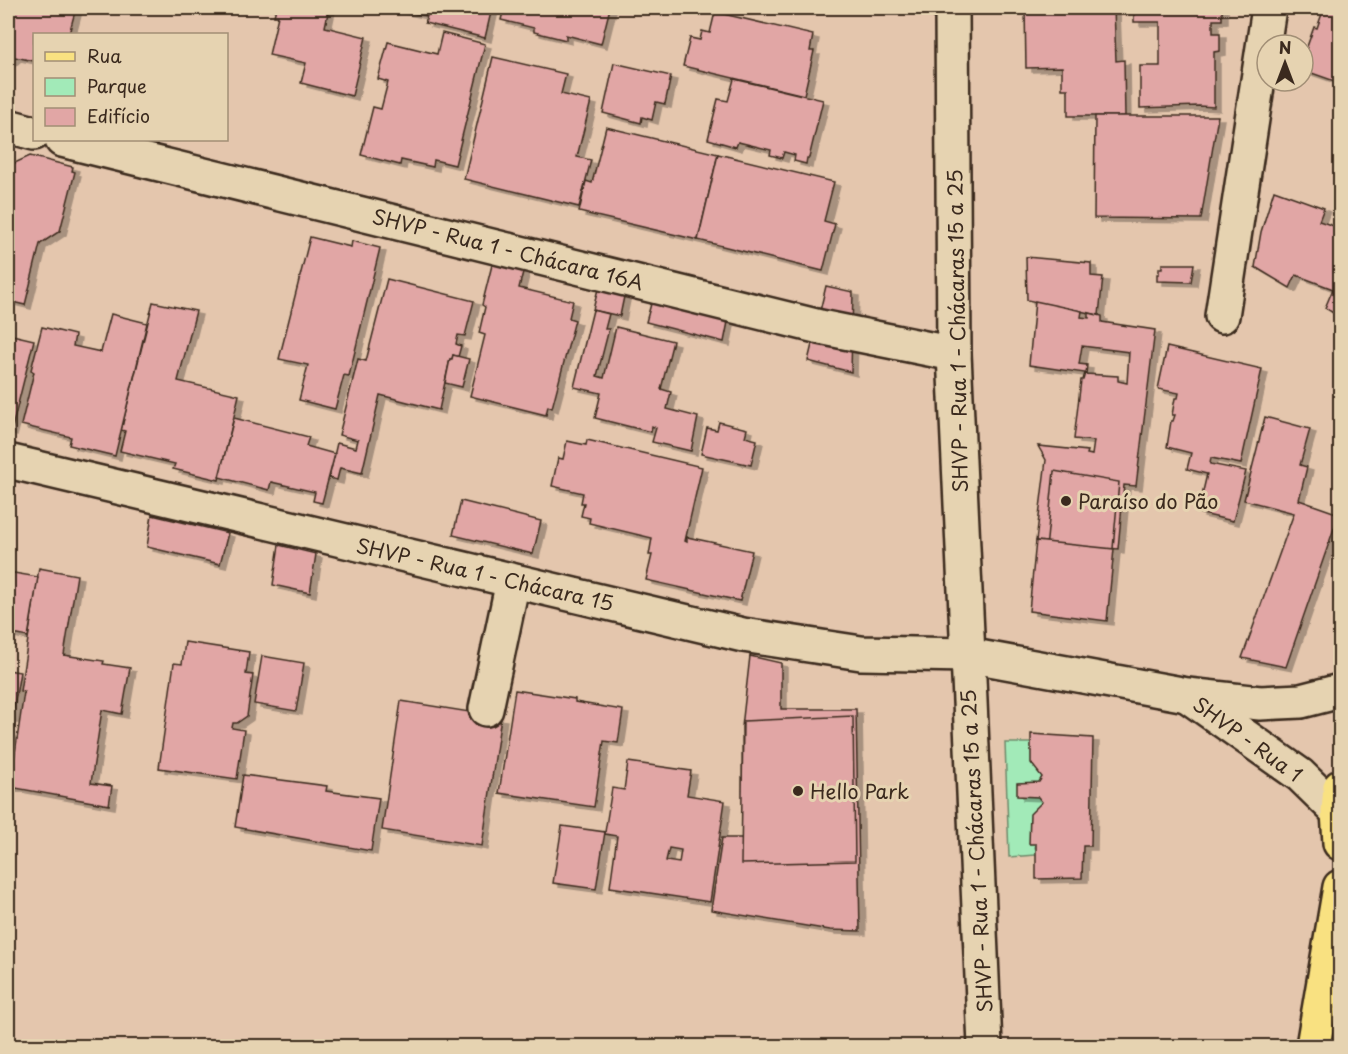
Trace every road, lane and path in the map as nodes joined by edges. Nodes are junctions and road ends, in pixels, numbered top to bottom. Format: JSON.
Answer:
{"nodes":[{"id":1,"x":952,"y":8,"type":"edge"},
{"id":2,"x":1269,"y":8,"type":"edge"},
{"id":3,"x":8,"y":126,"type":"edge"},
{"id":4,"x":33,"y":133,"type":"edge"},
{"id":5,"x":66,"y":141,"type":"edge"},
{"id":6,"x":1222,"y":316,"type":"dead end"},
{"id":7,"x":954,"y":354,"type":"junction"},
{"id":8,"x":8,"y":461,"type":"edge"},
{"id":9,"x":513,"y":581,"type":"junction"},
{"id":10,"x":968,"y":655,"type":"junction"},
{"id":11,"x":1341,"y":691,"type":"edge"},
{"id":12,"x":1187,"y":695,"type":"junction"},
{"id":13,"x":486,"y":709,"type":"dead end"},
{"id":14,"x":1340,"y":814,"type":"edge"},
{"id":15,"x":1341,"y":887,"type":"edge"},
{"id":16,"x":985,"y":1047,"type":"edge"},
{"id":17,"x":1312,"y":1047,"type":"edge"}],
"edges":[{"from":1,"to":7,"type":"street","name":"SHVP - Rua 1 - Chácaras 15 a 25"},
{"from":2,"to":6,"type":"street"},
{"from":3,"to":4,"type":"street"},
{"from":5,"to":7,"type":"street","name":"SHVP - Rua 1 - Chácara 16A"},
{"from":7,"to":10,"type":"street","name":"SHVP - Rua 1 - Chácaras 15 a 25"},
{"from":8,"to":9,"type":"street","name":"SHVP - Rua 1 - Chácara 15"},
{"from":9,"to":10,"type":"street","name":"SHVP - Rua 1 - Chácara 15"},
{"from":9,"to":13,"type":"street"},
{"from":10,"to":12,"type":"street"},
{"from":10,"to":16,"type":"street","name":"SHVP - Rua 1 - Chácaras 15 a 25"},
{"from":11,"to":12,"type":"street","name":"SHVP - Rua 1"},
{"from":12,"to":14,"type":"street","name":"SHVP - Rua 1"},
{"from":15,"to":17,"type":"main road"}]}
